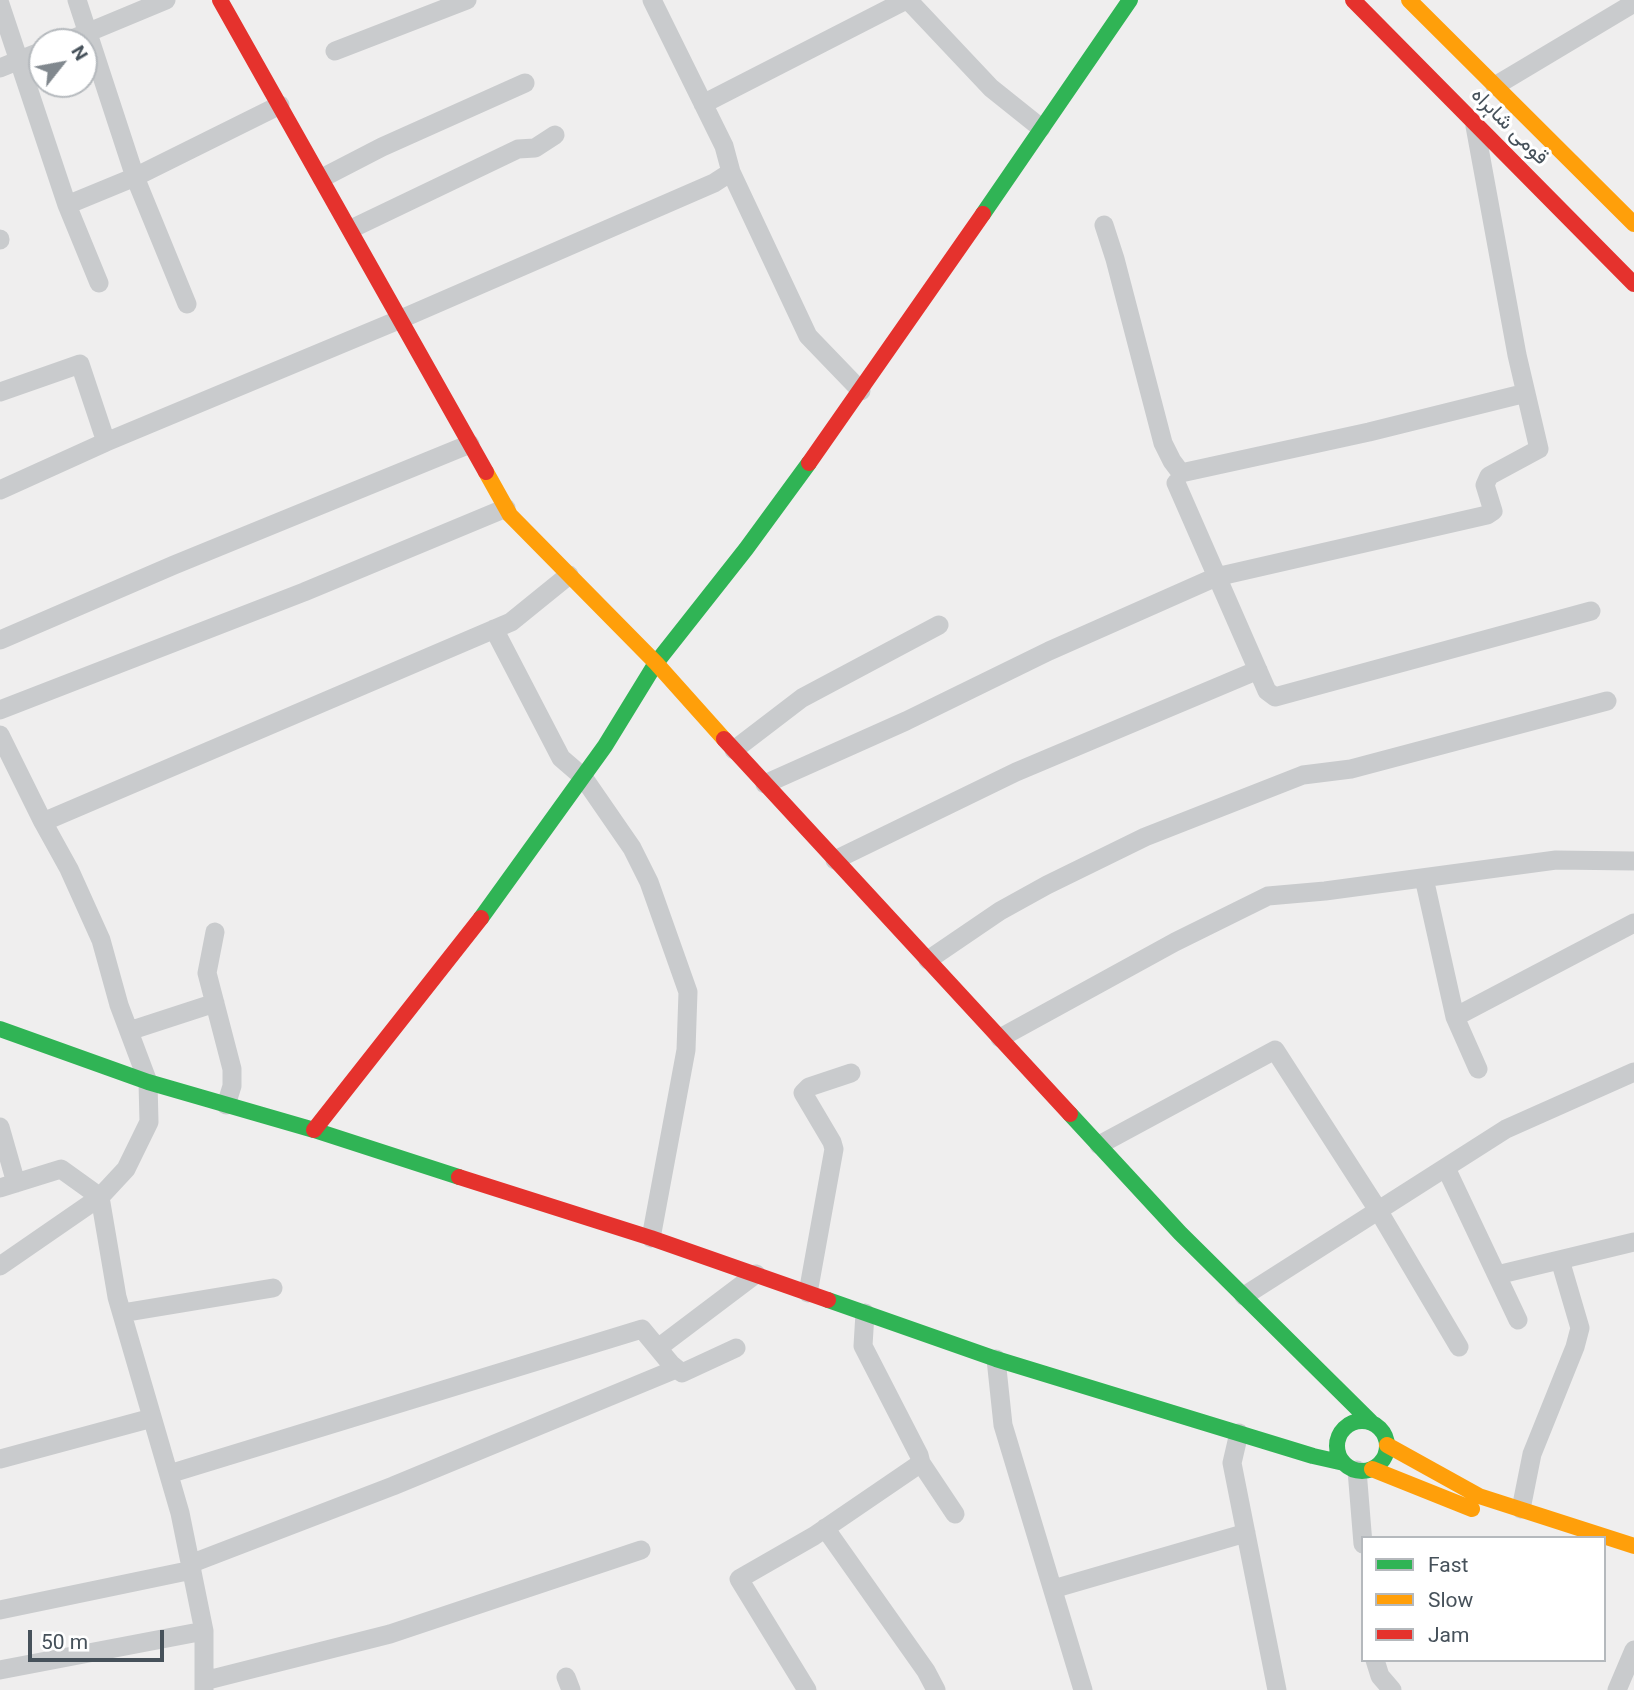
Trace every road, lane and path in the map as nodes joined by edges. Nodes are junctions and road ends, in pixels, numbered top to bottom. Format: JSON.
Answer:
{"nodes":[{"id":1,"x":77,"y":0,"type":"edge"},
{"id":2,"x":166,"y":0,"type":"edge"},
{"id":3,"x":220,"y":0,"type":"edge"},
{"id":4,"x":467,"y":0,"type":"edge"},
{"id":5,"x":652,"y":0,"type":"edge"},
{"id":6,"x":907,"y":0,"type":"edge"},
{"id":7,"x":1130,"y":0,"type":"edge"},
{"id":8,"x":1353,"y":0,"type":"edge"},
{"id":9,"x":1409,"y":0,"type":"edge"},
{"id":10,"x":1634,"y":3,"type":"edge"},
{"id":11,"x":0,"y":4,"type":"edge"},
{"id":12,"x":86,"y":28,"type":"edge"},
{"id":13,"x":98,"y":29,"type":"edge"},
{"id":14,"x":335,"y":51,"type":"dead end"},
{"id":15,"x":28,"y":56,"type":"edge"},
{"id":16,"x":19,"y":60,"type":"junction"},
{"id":17,"x":98,"y":64,"type":"edge"},
{"id":18,"x":0,"y":68,"type":"edge"},
{"id":19,"x":525,"y":83,"type":"dead end"},
{"id":20,"x":1495,"y":86,"type":"junction"},
{"id":21,"x":704,"y":104,"type":"junction"},
{"id":22,"x":280,"y":105,"type":"junction"},
{"id":23,"x":1474,"y":122,"type":"junction"},
{"id":24,"x":1041,"y":128,"type":"junction"},
{"id":25,"x":555,"y":135,"type":"dead end"},
{"id":26,"x":731,"y":172,"type":"junction"},
{"id":27,"x":135,"y":177,"type":"junction"},
{"id":28,"x":322,"y":178,"type":"junction"},
{"id":29,"x":67,"y":205,"type":"junction"},
{"id":30,"x":1627,"y":206,"type":"edge"},
{"id":31,"x":1634,"y":224,"type":"edge"},
{"id":32,"x":1104,"y":225,"type":"dead end"},
{"id":33,"x":351,"y":229,"type":"junction"},
{"id":34,"x":99,"y":283,"type":"dead end"},
{"id":35,"x":1634,"y":284,"type":"edge"},
{"id":36,"x":187,"y":304,"type":"dead end"},
{"id":37,"x":401,"y":319,"type":"junction"},
{"id":38,"x":861,"y":391,"type":"junction"},
{"id":39,"x":0,"y":393,"type":"edge"},
{"id":40,"x":1525,"y":393,"type":"junction"},
{"id":41,"x":106,"y":442,"type":"junction"},
{"id":42,"x":470,"y":444,"type":"junction"},
{"id":43,"x":1176,"y":483,"type":"dead end"},
{"id":44,"x":0,"y":491,"type":"edge"},
{"id":45,"x":506,"y":508,"type":"junction"},
{"id":46,"x":569,"y":575,"type":"junction"},
{"id":47,"x":1216,"y":576,"type":"junction"},
{"id":48,"x":1591,"y":611,"type":"dead end"},
{"id":49,"x":939,"y":625,"type":"dead end"},
{"id":50,"x":494,"y":629,"type":"junction"},
{"id":51,"x":0,"y":640,"type":"edge"},
{"id":52,"x":656,"y":663,"type":"junction"},
{"id":53,"x":1258,"y":670,"type":"junction"},
{"id":54,"x":1607,"y":701,"type":"dead end"},
{"id":55,"x":0,"y":710,"type":"edge"},
{"id":56,"x":0,"y":736,"type":"edge"},
{"id":57,"x":734,"y":750,"type":"junction"},
{"id":58,"x":583,"y":777,"type":"junction"},
{"id":59,"x":765,"y":784,"type":"junction"},
{"id":60,"x":43,"y":822,"type":"junction"},
{"id":61,"x":835,"y":860,"type":"junction"},
{"id":62,"x":1634,"y":861,"type":"edge"},
{"id":63,"x":1424,"y":878,"type":"junction"},
{"id":64,"x":1634,"y":923,"type":"edge"},
{"id":65,"x":215,"y":932,"type":"dead end"},
{"id":66,"x":928,"y":960,"type":"junction"},
{"id":67,"x":215,"y":1003,"type":"junction"},
{"id":68,"x":1455,"y":1017,"type":"junction"},
{"id":69,"x":0,"y":1029,"type":"edge"},
{"id":70,"x":129,"y":1031,"type":"junction"},
{"id":71,"x":1000,"y":1038,"type":"junction"},
{"id":72,"x":1478,"y":1069,"type":"dead end"},
{"id":73,"x":1634,"y":1072,"type":"edge"},
{"id":74,"x":851,"y":1073,"type":"dead end"},
{"id":75,"x":148,"y":1082,"type":"junction"},
{"id":76,"x":226,"y":1105,"type":"junction"},
{"id":77,"x":0,"y":1127,"type":"edge"},
{"id":78,"x":314,"y":1130,"type":"junction"},
{"id":79,"x":1099,"y":1145,"type":"junction"},
{"id":80,"x":1446,"y":1167,"type":"junction"},
{"id":81,"x":8,"y":1186,"type":"edge"},
{"id":82,"x":100,"y":1197,"type":"junction"},
{"id":83,"x":1378,"y":1210,"type":"junction"},
{"id":84,"x":650,"y":1238,"type":"junction"},
{"id":85,"x":1634,"y":1242,"type":"edge"},
{"id":86,"x":1560,"y":1260,"type":"junction"},
{"id":87,"x":0,"y":1266,"type":"edge"},
{"id":88,"x":756,"y":1274,"type":"junction"},
{"id":89,"x":1497,"y":1275,"type":"junction"},
{"id":90,"x":273,"y":1287,"type":"dead end"},
{"id":91,"x":808,"y":1293,"type":"junction"},
{"id":92,"x":1244,"y":1296,"type":"junction"},
{"id":93,"x":122,"y":1313,"type":"junction"},
{"id":94,"x":865,"y":1313,"type":"junction"},
{"id":95,"x":1518,"y":1320,"type":"dead end"},
{"id":96,"x":1459,"y":1347,"type":"dead end"},
{"id":97,"x":658,"y":1348,"type":"junction"},
{"id":98,"x":736,"y":1348,"type":"dead end"},
{"id":99,"x":996,"y":1359,"type":"junction"},
{"id":100,"x":676,"y":1369,"type":"junction"},
{"id":101,"x":152,"y":1418,"type":"junction"},
{"id":102,"x":1371,"y":1422,"type":"junction"},
{"id":103,"x":1239,"y":1433,"type":"junction"},
{"id":104,"x":1387,"y":1445,"type":"junction"},
{"id":105,"x":0,"y":1459,"type":"edge"},
{"id":106,"x":920,"y":1463,"type":"junction"},
{"id":107,"x":1358,"y":1467,"type":"junction"},
{"id":108,"x":169,"y":1474,"type":"junction"},
{"id":109,"x":1476,"y":1503,"type":"junction"},
{"id":110,"x":1521,"y":1510,"type":"junction"},
{"id":111,"x":955,"y":1514,"type":"dead end"},
{"id":112,"x":825,"y":1528,"type":"junction"},
{"id":113,"x":1246,"y":1533,"type":"junction"},
{"id":114,"x":1362,"y":1536,"type":"edge"},
{"id":115,"x":1552,"y":1536,"type":"edge"},
{"id":116,"x":1603,"y":1536,"type":"edge"},
{"id":117,"x":1606,"y":1537,"type":"edge"},
{"id":118,"x":1634,"y":1546,"type":"edge"},
{"id":119,"x":640,"y":1550,"type":"dead end"},
{"id":120,"x":191,"y":1567,"type":"junction"},
{"id":121,"x":1053,"y":1589,"type":"junction"},
{"id":122,"x":0,"y":1610,"type":"edge"},
{"id":123,"x":204,"y":1631,"type":"junction"},
{"id":124,"x":1634,"y":1650,"type":"edge"},
{"id":125,"x":1375,"y":1662,"type":"edge"},
{"id":126,"x":0,"y":1670,"type":"edge"},
{"id":127,"x":204,"y":1685,"type":"edge"},
{"id":128,"x":807,"y":1690,"type":"edge"},
{"id":129,"x":936,"y":1690,"type":"edge"},
{"id":130,"x":1083,"y":1690,"type":"edge"},
{"id":131,"x":1277,"y":1690,"type":"edge"},
{"id":132,"x":1392,"y":1690,"type":"edge"},
{"id":133,"x":1617,"y":1690,"type":"edge"}],
"edges":[{"from":1,"to":12,"type":"street"},
{"from":2,"to":13,"type":"street"},
{"from":3,"to":22,"type":"main road"},
{"from":4,"to":14,"type":"street"},
{"from":5,"to":21,"type":"street"},
{"from":6,"to":21,"type":"street"},
{"from":6,"to":24,"type":"street"},
{"from":7,"to":24,"type":"main road"},
{"from":8,"to":23,"type":"main road","name":"قومی شاہراہ"},
{"from":9,"to":20,"type":"main road","name":"قومی شاہراہ"},
{"from":10,"to":20,"type":"street"},
{"from":11,"to":16,"type":"street"},
{"from":15,"to":16,"type":"street"},
{"from":16,"to":18,"type":"street"},
{"from":16,"to":29,"type":"street"},
{"from":17,"to":27,"type":"street"},
{"from":19,"to":28,"type":"street"},
{"from":20,"to":30,"type":"main road","name":"قومی شاہراہ"},
{"from":21,"to":26,"type":"street"},
{"from":22,"to":27,"type":"street"},
{"from":22,"to":28,"type":"main road"},
{"from":23,"to":35,"type":"main road","name":"قومی شاہراہ"},
{"from":23,"to":40,"type":"street"},
{"from":24,"to":38,"type":"main road"},
{"from":25,"to":33,"type":"street"},
{"from":26,"to":37,"type":"street"},
{"from":26,"to":38,"type":"street"},
{"from":27,"to":29,"type":"street"},
{"from":27,"to":36,"type":"street"},
{"from":28,"to":33,"type":"main road"},
{"from":29,"to":34,"type":"street"},
{"from":30,"to":31,"type":"main road","name":"قومی شاہراہ"},
{"from":32,"to":40,"type":"street"},
{"from":33,"to":37,"type":"main road"},
{"from":37,"to":41,"type":"street"},
{"from":37,"to":42,"type":"main road"},
{"from":38,"to":52,"type":"main road"},
{"from":39,"to":41,"type":"street"},
{"from":40,"to":47,"type":"street"},
{"from":41,"to":44,"type":"street"},
{"from":42,"to":45,"type":"main road"},
{"from":42,"to":51,"type":"street"},
{"from":43,"to":47,"type":"street"},
{"from":45,"to":46,"type":"main road"},
{"from":45,"to":55,"type":"street"},
{"from":46,"to":50,"type":"street"},
{"from":46,"to":52,"type":"main road"},
{"from":47,"to":53,"type":"street"},
{"from":47,"to":59,"type":"street"},
{"from":48,"to":53,"type":"street"},
{"from":49,"to":57,"type":"street"},
{"from":50,"to":58,"type":"street"},
{"from":50,"to":60,"type":"street"},
{"from":52,"to":57,"type":"main road"},
{"from":52,"to":58,"type":"main road"},
{"from":53,"to":61,"type":"street"},
{"from":54,"to":66,"type":"street"},
{"from":56,"to":60,"type":"street"},
{"from":57,"to":59,"type":"main road"},
{"from":58,"to":78,"type":"main road"},
{"from":58,"to":84,"type":"street"},
{"from":59,"to":61,"type":"main road"},
{"from":60,"to":70,"type":"street"},
{"from":61,"to":66,"type":"main road"},
{"from":62,"to":63,"type":"street"},
{"from":63,"to":68,"type":"street"},
{"from":63,"to":71,"type":"street"},
{"from":64,"to":68,"type":"street"},
{"from":65,"to":67,"type":"street"},
{"from":66,"to":71,"type":"main road"},
{"from":67,"to":70,"type":"street"},
{"from":67,"to":76,"type":"street"},
{"from":68,"to":72,"type":"street"},
{"from":69,"to":75,"type":"main road"},
{"from":70,"to":75,"type":"street"},
{"from":71,"to":79,"type":"main road"},
{"from":73,"to":80,"type":"street"},
{"from":74,"to":91,"type":"street"},
{"from":75,"to":76,"type":"main road"},
{"from":75,"to":82,"type":"street"},
{"from":76,"to":78,"type":"main road"},
{"from":77,"to":81,"type":"street"},
{"from":78,"to":84,"type":"main road"},
{"from":79,"to":83,"type":"street"},
{"from":79,"to":92,"type":"main road"},
{"from":80,"to":83,"type":"street"},
{"from":80,"to":89,"type":"street"},
{"from":81,"to":82,"type":"street"},
{"from":82,"to":87,"type":"street"},
{"from":82,"to":93,"type":"street"},
{"from":83,"to":92,"type":"street"},
{"from":83,"to":96,"type":"street"},
{"from":84,"to":88,"type":"main road"},
{"from":85,"to":86,"type":"street"},
{"from":86,"to":89,"type":"street"},
{"from":86,"to":110,"type":"street"},
{"from":88,"to":91,"type":"main road"},
{"from":88,"to":97,"type":"street"},
{"from":89,"to":95,"type":"street"},
{"from":90,"to":93,"type":"street"},
{"from":91,"to":94,"type":"main road"},
{"from":92,"to":102,"type":"main road"},
{"from":93,"to":101,"type":"street"},
{"from":94,"to":99,"type":"main road"},
{"from":94,"to":106,"type":"street"},
{"from":97,"to":100,"type":"street"},
{"from":97,"to":108,"type":"street"},
{"from":98,"to":100,"type":"street"},
{"from":99,"to":103,"type":"main road"},
{"from":99,"to":121,"type":"street"},
{"from":100,"to":120,"type":"street"},
{"from":101,"to":105,"type":"street"},
{"from":101,"to":108,"type":"street"},
{"from":102,"to":104,"type":"main road"},
{"from":102,"to":107,"type":"main road"},
{"from":103,"to":107,"type":"main road"},
{"from":103,"to":113,"type":"street"},
{"from":104,"to":107,"type":"main road"},
{"from":104,"to":109,"type":"main road"},
{"from":106,"to":111,"type":"street"},
{"from":106,"to":112,"type":"street"},
{"from":107,"to":109,"type":"main road"},
{"from":107,"to":114,"type":"street"},
{"from":108,"to":120,"type":"street"},
{"from":109,"to":110,"type":"main road"},
{"from":109,"to":115,"type":"main road"},
{"from":110,"to":116,"type":"main road"},
{"from":112,"to":128,"type":"street"},
{"from":112,"to":129,"type":"street"},
{"from":113,"to":121,"type":"street"},
{"from":113,"to":131,"type":"street"},
{"from":117,"to":118,"type":"main road"},
{"from":119,"to":127,"type":"street"},
{"from":120,"to":122,"type":"street"},
{"from":120,"to":123,"type":"street"},
{"from":121,"to":130,"type":"street"},
{"from":123,"to":126,"type":"street"},
{"from":123,"to":127,"type":"street"},
{"from":124,"to":133,"type":"street"},
{"from":125,"to":132,"type":"street"}]}
